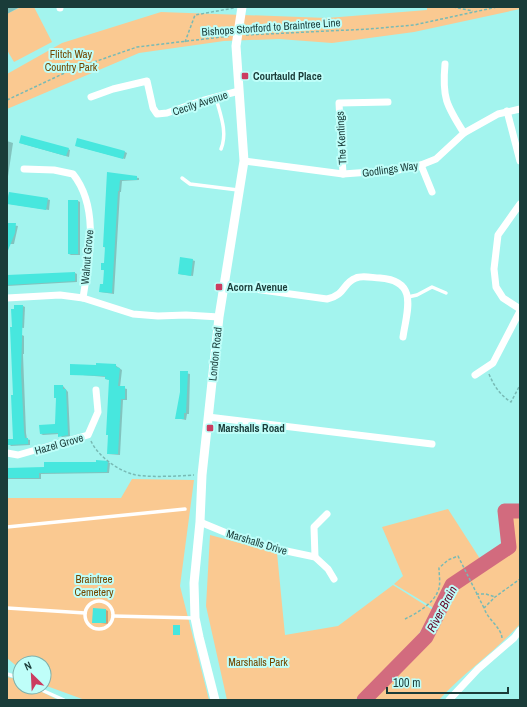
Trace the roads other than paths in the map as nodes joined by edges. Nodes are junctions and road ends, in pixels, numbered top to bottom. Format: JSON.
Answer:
{"nodes":[{"id":1,"x":241,"y":8,"type":"edge"},
{"id":2,"x":445,"y":64,"type":"dead end"},
{"id":3,"x":239,"y":91,"type":"junction"},
{"id":4,"x":91,"y":97,"type":"dead end"},
{"id":5,"x":216,"y":98,"type":"junction"},
{"id":6,"x":388,"y":102,"type":"dead end"},
{"id":7,"x":520,"y":109,"type":"edge"},
{"id":8,"x":507,"y":111,"type":"junction"},
{"id":9,"x":464,"y":133,"type":"junction"},
{"id":10,"x":221,"y":149,"type":"dead end"},
{"id":11,"x":244,"y":161,"type":"junction"},
{"id":12,"x":520,"y":161,"type":"edge"},
{"id":13,"x":421,"y":165,"type":"junction"},
{"id":14,"x":24,"y":169,"type":"dead end"},
{"id":15,"x":343,"y":174,"type":"junction"},
{"id":16,"x":182,"y":178,"type":"dead end"},
{"id":17,"x":239,"y":190,"type":"junction"},
{"id":18,"x":432,"y":192,"type":"dead end"},
{"id":19,"x":520,"y":204,"type":"edge"},
{"id":20,"x":224,"y":285,"type":"junction"},
{"id":21,"x":446,"y":292,"type":"dead end"},
{"id":22,"x":408,"y":297,"type":"junction"},
{"id":23,"x":7,"y":298,"type":"edge"},
{"id":24,"x":82,"y":298,"type":"junction"},
{"id":25,"x":520,"y":310,"type":"edge"},
{"id":26,"x":219,"y":317,"type":"junction"},
{"id":27,"x":404,"y":337,"type":"dead end"},
{"id":28,"x":475,"y":375,"type":"dead end"},
{"id":29,"x":96,"y":390,"type":"dead end"},
{"id":30,"x":208,"y":418,"type":"junction"},
{"id":31,"x":432,"y":444,"type":"dead end"},
{"id":32,"x":7,"y":453,"type":"edge"},
{"id":33,"x":184,"y":509,"type":"dead end"},
{"id":34,"x":327,"y":514,"type":"dead end"},
{"id":35,"x":200,"y":522,"type":"junction"},
{"id":36,"x":7,"y":527,"type":"edge"},
{"id":37,"x":315,"y":557,"type":"junction"},
{"id":38,"x":334,"y":579,"type":"dead end"},
{"id":39,"x":7,"y":608,"type":"edge"},
{"id":40,"x":85,"y":614,"type":"junction"},
{"id":41,"x":113,"y":616,"type":"junction"},
{"id":42,"x":196,"y":618,"type":"junction"},
{"id":43,"x":520,"y":630,"type":"edge"},
{"id":44,"x":52,"y":695,"type":"edge"},
{"id":45,"x":64,"y":700,"type":"edge"},
{"id":46,"x":215,"y":700,"type":"edge"},
{"id":47,"x":450,"y":700,"type":"edge"}],
"edges":[{"from":1,"to":3,"type":"street","name":"London Road"},
{"from":2,"to":9,"type":"street"},
{"from":3,"to":5,"type":"street","name":"Cecily Avenue"},
{"from":3,"to":11,"type":"street","name":"London Road"},
{"from":4,"to":5,"type":"street","name":"Cecily Avenue"},
{"from":5,"to":10,"type":"lane"},
{"from":6,"to":15,"type":"street","name":"The Kentings"},
{"from":7,"to":8,"type":"street","name":"Godlings Way"},
{"from":8,"to":9,"type":"street","name":"Godlings Way"},
{"from":8,"to":12,"type":"street"},
{"from":9,"to":13,"type":"street","name":"Godlings Way"},
{"from":11,"to":15,"type":"street","name":"Godlings Way"},
{"from":11,"to":17,"type":"street","name":"London Road"},
{"from":13,"to":15,"type":"street","name":"Godlings Way"},
{"from":13,"to":18,"type":"street"},
{"from":14,"to":24,"type":"street","name":"Walnut Grove"},
{"from":16,"to":17,"type":"lane"},
{"from":17,"to":20,"type":"street","name":"London Road"},
{"from":19,"to":25,"type":"street"},
{"from":20,"to":22,"type":"street"},
{"from":20,"to":26,"type":"street","name":"London Road"},
{"from":21,"to":22,"type":"lane"},
{"from":22,"to":27,"type":"street"},
{"from":23,"to":24,"type":"street"},
{"from":24,"to":26,"type":"street"},
{"from":25,"to":28,"type":"street"},
{"from":26,"to":30,"type":"street","name":"London Road"},
{"from":29,"to":32,"type":"street","name":"Hazel Grove"},
{"from":30,"to":31,"type":"street"},
{"from":30,"to":35,"type":"street","name":"London Road"},
{"from":33,"to":36,"type":"lane"},
{"from":34,"to":37,"type":"street"},
{"from":35,"to":37,"type":"street","name":"Marshalls Drive"},
{"from":35,"to":42,"type":"street","name":"London Road"},
{"from":37,"to":38,"type":"street"},
{"from":39,"to":40,"type":"lane"},
{"from":40,"to":41,"type":"lane"},
{"from":40,"to":41,"type":"lane"},
{"from":41,"to":42,"type":"lane"},
{"from":42,"to":46,"type":"street","name":"London Road"},
{"from":43,"to":47,"type":"street"},
{"from":44,"to":45,"type":"lane"}]}
